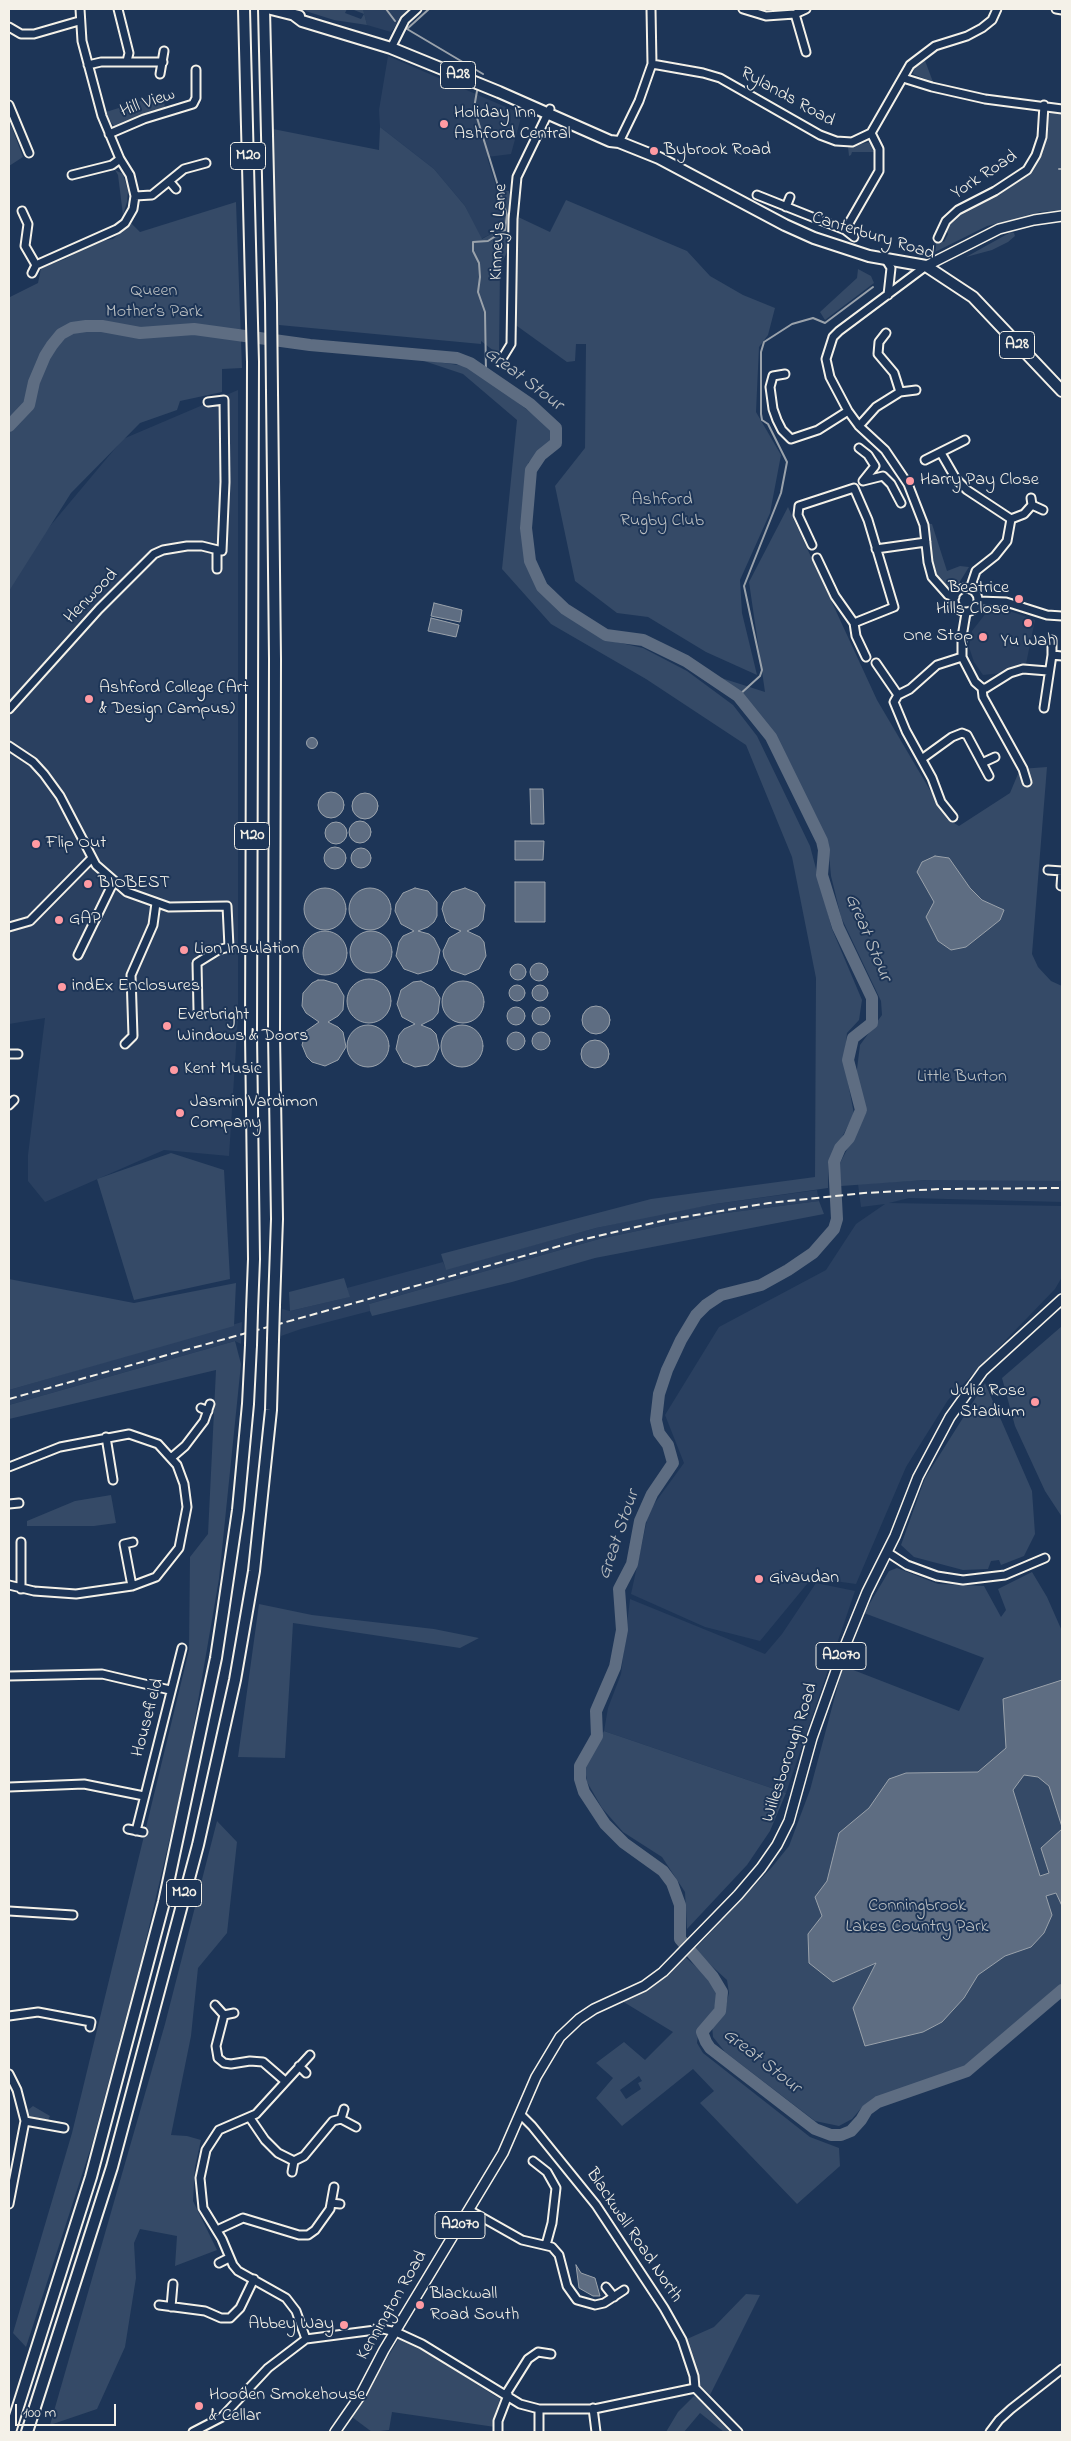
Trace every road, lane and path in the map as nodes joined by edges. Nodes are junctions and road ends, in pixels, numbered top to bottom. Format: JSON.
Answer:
{"nodes":[{"id":1,"x":80,"y":9,"type":"edge"},
{"id":2,"x":118,"y":9,"type":"edge"},
{"id":3,"x":244,"y":9,"type":"edge"},
{"id":4,"x":264,"y":9,"type":"edge"},
{"id":5,"x":417,"y":9,"type":"edge"},
{"id":6,"x":651,"y":9,"type":"edge"},
{"id":7,"x":743,"y":9,"type":"edge"},
{"id":8,"x":806,"y":9,"type":"edge"},
{"id":9,"x":997,"y":9,"type":"edge"},
{"id":10,"x":1056,"y":9,"type":"edge"},
{"id":11,"x":274,"y":10,"type":"edge"},
{"id":12,"x":1062,"y":10,"type":"edge"},
{"id":13,"x":795,"y":14,"type":"junction"},
{"id":14,"x":79,"y":21,"type":"junction"},
{"id":15,"x":9,"y":27,"type":"edge"},
{"id":16,"x":392,"y":46,"type":"junction"},
{"id":17,"x":164,"y":51,"type":"dead end"},
{"id":18,"x":806,"y":52,"type":"dead end"},
{"id":19,"x":126,"y":61,"type":"junction"},
{"id":20,"x":163,"y":62,"type":"junction"},
{"id":21,"x":652,"y":64,"type":"junction"},
{"id":22,"x":88,"y":65,"type":"junction"},
{"id":23,"x":196,"y":70,"type":"dead end"},
{"id":24,"x":160,"y":74,"type":"dead end"},
{"id":25,"x":903,"y":78,"type":"junction"},
{"id":26,"x":9,"y":105,"type":"edge"},
{"id":27,"x":1044,"y":105,"type":"junction"},
{"id":28,"x":1062,"y":109,"type":"edge"},
{"id":29,"x":549,"y":111,"type":"junction"},
{"id":30,"x":871,"y":133,"type":"junction"},
{"id":31,"x":109,"y":134,"type":"junction"},
{"id":32,"x":619,"y":142,"type":"junction"},
{"id":33,"x":29,"y":153,"type":"dead end"},
{"id":34,"x":120,"y":159,"type":"junction"},
{"id":35,"x":206,"y":163,"type":"dead end"},
{"id":36,"x":72,"y":175,"type":"dead end"},
{"id":37,"x":170,"y":182,"type":"junction"},
{"id":38,"x":176,"y":189,"type":"dead end"},
{"id":39,"x":757,"y":195,"type":"dead end"},
{"id":40,"x":135,"y":196,"type":"junction"},
{"id":41,"x":790,"y":197,"type":"dead end"},
{"id":42,"x":786,"y":207,"type":"junction"},
{"id":43,"x":22,"y":211,"type":"dead end"},
{"id":44,"x":1062,"y":216,"type":"edge"},
{"id":45,"x":845,"y":230,"type":"junction"},
{"id":46,"x":854,"y":237,"type":"dead end"},
{"id":47,"x":938,"y":238,"type":"dead end"},
{"id":48,"x":886,"y":260,"type":"junction"},
{"id":49,"x":36,"y":265,"type":"junction"},
{"id":50,"x":926,"y":266,"type":"junction"},
{"id":51,"x":32,"y":273,"type":"dead end"},
{"id":52,"x":888,"y":295,"type":"junction"},
{"id":53,"x":886,"y":333,"type":"dead end"},
{"id":54,"x":500,"y":362,"type":"dead end"},
{"id":55,"x":785,"y":374,"type":"dead end"},
{"id":56,"x":916,"y":390,"type":"dead end"},
{"id":57,"x":1062,"y":391,"type":"edge"},
{"id":58,"x":900,"y":392,"type":"junction"},
{"id":59,"x":208,"y":402,"type":"dead end"},
{"id":60,"x":848,"y":411,"type":"junction"},
{"id":61,"x":859,"y":426,"type":"junction"},
{"id":62,"x":965,"y":440,"type":"dead end"},
{"id":63,"x":859,"y":448,"type":"dead end"},
{"id":64,"x":941,"y":453,"type":"junction"},
{"id":65,"x":924,"y":460,"type":"dead end"},
{"id":66,"x":864,"y":481,"type":"junction"},
{"id":67,"x":854,"y":488,"type":"junction"},
{"id":68,"x":901,"y":503,"type":"dead end"},
{"id":69,"x":1043,"y":510,"type":"dead end"},
{"id":70,"x":1012,"y":519,"type":"junction"},
{"id":71,"x":926,"y":542,"type":"junction"},
{"id":72,"x":812,"y":546,"type":"dead end"},
{"id":73,"x":876,"y":549,"type":"junction"},
{"id":74,"x":217,"y":550,"type":"junction"},
{"id":75,"x":817,"y":558,"type":"dead end"},
{"id":76,"x":217,"y":569,"type":"dead end"},
{"id":77,"x":970,"y":589,"type":"junction"},
{"id":78,"x":955,"y":597,"type":"junction"},
{"id":79,"x":978,"y":601,"type":"junction"},
{"id":80,"x":966,"y":612,"type":"junction"},
{"id":81,"x":1062,"y":616,"type":"edge"},
{"id":82,"x":854,"y":623,"type":"junction"},
{"id":83,"x":1052,"y":640,"type":"dead end"},
{"id":84,"x":1052,"y":655,"type":"junction"},
{"id":85,"x":1062,"y":656,"type":"edge"},
{"id":86,"x":866,"y":657,"type":"dead end"},
{"id":87,"x":962,"y":657,"type":"junction"},
{"id":88,"x":876,"y":663,"type":"dead end"},
{"id":89,"x":1048,"y":671,"type":"junction"},
{"id":90,"x":982,"y":688,"type":"junction"},
{"id":91,"x":898,"y":695,"type":"junction"},
{"id":92,"x":1044,"y":708,"type":"dead end"},
{"id":93,"x":9,"y":709,"type":"edge"},
{"id":94,"x":9,"y":746,"type":"edge"},
{"id":95,"x":995,"y":757,"type":"dead end"},
{"id":96,"x":923,"y":758,"type":"junction"},
{"id":97,"x":982,"y":763,"type":"junction"},
{"id":98,"x":989,"y":776,"type":"dead end"},
{"id":99,"x":1027,"y":782,"type":"dead end"},
{"id":100,"x":954,"y":817,"type":"dead end"},
{"id":101,"x":92,"y":858,"type":"junction"},
{"id":102,"x":1048,"y":870,"type":"dead end"},
{"id":103,"x":1062,"y":871,"type":"edge"},
{"id":104,"x":114,"y":881,"type":"junction"},
{"id":105,"x":1061,"y":886,"type":"dead end"},
{"id":106,"x":156,"y":903,"type":"junction"},
{"id":107,"x":9,"y":927,"type":"edge"},
{"id":108,"x":78,"y":955,"type":"dead end"},
{"id":109,"x":198,"y":1010,"type":"dead end"},
{"id":110,"x":125,"y":1044,"type":"dead end"},
{"id":111,"x":9,"y":1054,"type":"edge"},
{"id":112,"x":18,"y":1054,"type":"dead end"},
{"id":113,"x":1062,"y":1299,"type":"edge"},
{"id":114,"x":207,"y":1408,"type":"dead end"},
{"id":115,"x":106,"y":1437,"type":"junction"},
{"id":116,"x":171,"y":1458,"type":"junction"},
{"id":117,"x":9,"y":1467,"type":"edge"},
{"id":118,"x":113,"y":1480,"type":"dead end"},
{"id":119,"x":19,"y":1503,"type":"dead end"},
{"id":120,"x":9,"y":1505,"type":"edge"},
{"id":121,"x":9,"y":1512,"type":"edge"},
{"id":122,"x":21,"y":1542,"type":"dead end"},
{"id":123,"x":133,"y":1542,"type":"dead end"},
{"id":124,"x":887,"y":1552,"type":"junction"},
{"id":125,"x":1045,"y":1558,"type":"dead end"},
{"id":126,"x":9,"y":1585,"type":"edge"},
{"id":127,"x":132,"y":1586,"type":"junction"},
{"id":128,"x":21,"y":1589,"type":"junction"},
{"id":129,"x":182,"y":1648,"type":"dead end"},
{"id":130,"x":9,"y":1676,"type":"edge"},
{"id":131,"x":170,"y":1690,"type":"junction"},
{"id":132,"x":9,"y":1787,"type":"edge"},
{"id":133,"x":144,"y":1796,"type":"junction"},
{"id":134,"x":128,"y":1829,"type":"dead end"},
{"id":135,"x":9,"y":1911,"type":"edge"},
{"id":136,"x":72,"y":1915,"type":"dead end"},
{"id":137,"x":215,"y":2006,"type":"dead end"},
{"id":138,"x":234,"y":2013,"type":"dead end"},
{"id":139,"x":224,"y":2014,"type":"junction"},
{"id":140,"x":9,"y":2016,"type":"edge"},
{"id":141,"x":90,"y":2027,"type":"dead end"},
{"id":142,"x":310,"y":2055,"type":"dead end"},
{"id":143,"x":298,"y":2066,"type":"junction"},
{"id":144,"x":306,"y":2073,"type":"dead end"},
{"id":145,"x":9,"y":2074,"type":"edge"},
{"id":146,"x":285,"y":2081,"type":"junction"},
{"id":147,"x":344,"y":2109,"type":"dead end"},
{"id":148,"x":520,"y":2116,"type":"junction"},
{"id":149,"x":250,"y":2118,"type":"junction"},
{"id":150,"x":341,"y":2119,"type":"junction"},
{"id":151,"x":25,"y":2121,"type":"junction"},
{"id":152,"x":64,"y":2128,"type":"dead end"},
{"id":153,"x":356,"y":2128,"type":"dead end"},
{"id":154,"x":294,"y":2161,"type":"junction"},
{"id":155,"x":533,"y":2161,"type":"dead end"},
{"id":156,"x":292,"y":2172,"type":"dead end"},
{"id":157,"x":334,"y":2187,"type":"dead end"},
{"id":158,"x":10,"y":2190,"type":"edge"},
{"id":159,"x":331,"y":2203,"type":"junction"},
{"id":160,"x":9,"y":2204,"type":"edge"},
{"id":161,"x":340,"y":2204,"type":"dead end"},
{"id":162,"x":469,"y":2210,"type":"junction"},
{"id":163,"x":217,"y":2230,"type":"junction"},
{"id":164,"x":546,"y":2245,"type":"junction"},
{"id":165,"x":229,"y":2258,"type":"junction"},
{"id":166,"x":219,"y":2263,"type":"dead end"},
{"id":167,"x":254,"y":2278,"type":"junction"},
{"id":168,"x":172,"y":2284,"type":"dead end"},
{"id":169,"x":606,"y":2287,"type":"dead end"},
{"id":170,"x":624,"y":2290,"type":"dead end"},
{"id":171,"x":614,"y":2297,"type":"junction"},
{"id":172,"x":159,"y":2306,"type":"dead end"},
{"id":173,"x":171,"y":2307,"type":"junction"},
{"id":174,"x":396,"y":2332,"type":"junction"},
{"id":175,"x":303,"y":2340,"type":"junction"},
{"id":176,"x":551,"y":2354,"type":"dead end"},
{"id":177,"x":33,"y":2362,"type":"junction"},
{"id":178,"x":1062,"y":2369,"type":"edge"},
{"id":179,"x":695,"y":2388,"type":"junction"},
{"id":180,"x":507,"y":2394,"type":"junction"},
{"id":181,"x":539,"y":2408,"type":"junction"},
{"id":182,"x":593,"y":2408,"type":"junction"},
{"id":183,"x":9,"y":2417,"type":"edge"},
{"id":184,"x":205,"y":2430,"type":"edge"},
{"id":185,"x":10,"y":2432,"type":"edge"},
{"id":186,"x":27,"y":2432,"type":"edge"},
{"id":187,"x":193,"y":2432,"type":"edge"},
{"id":188,"x":335,"y":2432,"type":"edge"},
{"id":189,"x":498,"y":2432,"type":"edge"},
{"id":190,"x":539,"y":2432,"type":"edge"},
{"id":191,"x":596,"y":2432,"type":"edge"},
{"id":192,"x":738,"y":2432,"type":"edge"},
{"id":193,"x":990,"y":2432,"type":"edge"}],
"edges":[{"from":1,"to":14,"type":"street"},
{"from":2,"to":19,"type":"street"},
{"from":3,"to":177,"type":"highway","number":"M20","bridge":true},
{"from":4,"to":186,"type":"highway","number":"M20","bridge":true},
{"from":5,"to":16,"type":"street"},
{"from":6,"to":21,"type":"street"},
{"from":7,"to":13,"type":"street"},
{"from":8,"to":13,"type":"street"},
{"from":9,"to":25,"type":"street"},
{"from":10,"to":12,"type":"street"},
{"from":11,"to":16,"type":"highway","name":"Canterbury Road","number":"A28"},
{"from":13,"to":18,"type":"street"},
{"from":14,"to":15,"type":"street"},
{"from":14,"to":22,"type":"street"},
{"from":16,"to":29,"type":"highway","name":"Canterbury Road","number":"A28"},
{"from":17,"to":20,"type":"street","name":"Hill View"},
{"from":19,"to":20,"type":"street","name":"Hill View"},
{"from":19,"to":22,"type":"street","name":"Hill View"},
{"from":20,"to":24,"type":"street","name":"Hill View"},
{"from":21,"to":30,"type":"street","name":"Rylands Road"},
{"from":21,"to":32,"type":"street"},
{"from":22,"to":31,"type":"street"},
{"from":23,"to":31,"type":"street","name":"Hill View"},
{"from":25,"to":27,"type":"street"},
{"from":25,"to":30,"type":"street"},
{"from":26,"to":33,"type":"street"},
{"from":27,"to":28,"type":"street"},
{"from":27,"to":47,"type":"street","name":"York Road"},
{"from":29,"to":32,"type":"highway","name":"Canterbury Road","number":"A28"},
{"from":29,"to":54,"type":"street","name":"Kinney's Lane"},
{"from":30,"to":45,"type":"street"},
{"from":31,"to":34,"type":"street"},
{"from":32,"to":48,"type":"highway","name":"Canterbury Road","number":"A28"},
{"from":34,"to":36,"type":"street"},
{"from":34,"to":40,"type":"street"},
{"from":35,"to":37,"type":"street"},
{"from":37,"to":38,"type":"street"},
{"from":37,"to":40,"type":"street"},
{"from":39,"to":42,"type":"street"},
{"from":40,"to":49,"type":"street"},
{"from":41,"to":42,"type":"street"},
{"from":42,"to":45,"type":"street"},
{"from":43,"to":49,"type":"street"},
{"from":44,"to":50,"type":"main road"},
{"from":45,"to":46,"type":"street"},
{"from":48,"to":50,"type":"highway","name":"Canterbury Road","number":"A28"},
{"from":48,"to":52,"type":"street"},
{"from":49,"to":51,"type":"street"},
{"from":50,"to":52,"type":"street"},
{"from":50,"to":57,"type":"highway","name":"Canterbury Road","number":"A28"},
{"from":52,"to":60,"type":"street"},
{"from":53,"to":58,"type":"street"},
{"from":55,"to":60,"type":"street"},
{"from":56,"to":58,"type":"street"},
{"from":58,"to":61,"type":"street"},
{"from":59,"to":74,"type":"street"},
{"from":60,"to":61,"type":"street"},
{"from":61,"to":71,"type":"street"},
{"from":62,"to":64,"type":"street"},
{"from":63,"to":66,"type":"street"},
{"from":64,"to":65,"type":"street"},
{"from":64,"to":70,"type":"street"},
{"from":66,"to":67,"type":"street"},
{"from":66,"to":68,"type":"street"},
{"from":67,"to":72,"type":"street"},
{"from":67,"to":73,"type":"street"},
{"from":69,"to":70,"type":"street"},
{"from":70,"to":77,"type":"street"},
{"from":71,"to":73,"type":"street"},
{"from":71,"to":78,"type":"street"},
{"from":73,"to":82,"type":"street"},
{"from":74,"to":76,"type":"street"},
{"from":74,"to":93,"type":"street","name":"Henwood"},
{"from":75,"to":82,"type":"street"},
{"from":77,"to":78,"type":"street"},
{"from":77,"to":79,"type":"street"},
{"from":78,"to":80,"type":"street"},
{"from":79,"to":80,"type":"street"},
{"from":79,"to":81,"type":"street"},
{"from":80,"to":87,"type":"street"},
{"from":82,"to":86,"type":"street"},
{"from":83,"to":84,"type":"street"},
{"from":84,"to":85,"type":"street"},
{"from":84,"to":89,"type":"street"},
{"from":87,"to":90,"type":"street"},
{"from":87,"to":91,"type":"street"},
{"from":88,"to":91,"type":"street"},
{"from":89,"to":90,"type":"street"},
{"from":89,"to":92,"type":"street"},
{"from":90,"to":99,"type":"street"},
{"from":91,"to":96,"type":"street"},
{"from":94,"to":101,"type":"street"},
{"from":95,"to":97,"type":"street"},
{"from":96,"to":97,"type":"street"},
{"from":96,"to":100,"type":"street"},
{"from":97,"to":98,"type":"street"},
{"from":101,"to":104,"type":"street"},
{"from":101,"to":107,"type":"street"},
{"from":102,"to":103,"type":"street"},
{"from":103,"to":105,"type":"street"},
{"from":104,"to":106,"type":"street"},
{"from":104,"to":108,"type":"street"},
{"from":106,"to":109,"type":"street"},
{"from":106,"to":110,"type":"street"},
{"from":111,"to":112,"type":"street"},
{"from":113,"to":124,"type":"main road","name":"Willesborough Road","number":"A2070"},
{"from":114,"to":116,"type":"street"},
{"from":115,"to":116,"type":"street"},
{"from":115,"to":117,"type":"street"},
{"from":115,"to":118,"type":"street"},
{"from":116,"to":127,"type":"street"},
{"from":119,"to":120,"type":"street"},
{"from":120,"to":121,"type":"street"},
{"from":122,"to":128,"type":"street"},
{"from":123,"to":127,"type":"street"},
{"from":124,"to":125,"type":"street"},
{"from":124,"to":148,"type":"main road","name":"Willesborough Road","number":"A2070"},
{"from":126,"to":128,"type":"street"},
{"from":127,"to":128,"type":"street"},
{"from":129,"to":131,"type":"street","name":"Housefield"},
{"from":130,"to":131,"type":"street"},
{"from":131,"to":133,"type":"street","name":"Housefield"},
{"from":132,"to":133,"type":"street"},
{"from":133,"to":134,"type":"street","name":"Housefield"},
{"from":135,"to":136,"type":"street"},
{"from":137,"to":139,"type":"street"},
{"from":138,"to":139,"type":"street"},
{"from":139,"to":146,"type":"street"},
{"from":140,"to":141,"type":"street"},
{"from":142,"to":143,"type":"street"},
{"from":143,"to":144,"type":"street"},
{"from":143,"to":146,"type":"street"},
{"from":145,"to":151,"type":"street"},
{"from":146,"to":149,"type":"street"},
{"from":147,"to":150,"type":"street"},
{"from":148,"to":162,"type":"main road","name":"Kennington Road","number":"A2070"},
{"from":148,"to":179,"type":"street","name":"Blackwall Road North"},
{"from":149,"to":154,"type":"street"},
{"from":149,"to":163,"type":"street"},
{"from":150,"to":153,"type":"street"},
{"from":150,"to":154,"type":"street"},
{"from":151,"to":152,"type":"street"},
{"from":151,"to":158,"type":"street"},
{"from":154,"to":156,"type":"street"},
{"from":155,"to":164,"type":"street"},
{"from":157,"to":159,"type":"street"},
{"from":158,"to":160,"type":"street"},
{"from":159,"to":161,"type":"street"},
{"from":159,"to":163,"type":"street"},
{"from":162,"to":164,"type":"street"},
{"from":162,"to":174,"type":"main road","name":"Kennington Road","number":"A2070"},
{"from":163,"to":165,"type":"street"},
{"from":164,"to":171,"type":"street"},
{"from":165,"to":166,"type":"street"},
{"from":165,"to":167,"type":"street"},
{"from":167,"to":173,"type":"street"},
{"from":167,"to":175,"type":"street"},
{"from":168,"to":173,"type":"street"},
{"from":169,"to":171,"type":"street"},
{"from":170,"to":171,"type":"street"},
{"from":172,"to":173,"type":"street"},
{"from":174,"to":175,"type":"street"},
{"from":174,"to":180,"type":"street"},
{"from":174,"to":188,"type":"main road","name":"Kennington Road","number":"A2070"},
{"from":175,"to":184,"type":"street"},
{"from":176,"to":180,"type":"street"},
{"from":177,"to":183,"type":"highway","number":"M20"},
{"from":177,"to":185,"type":"highway","number":"M20"},
{"from":178,"to":193,"type":"street"},
{"from":179,"to":182,"type":"street"},
{"from":179,"to":192,"type":"street"},
{"from":180,"to":181,"type":"street"},
{"from":180,"to":189,"type":"street"},
{"from":181,"to":182,"type":"street"},
{"from":181,"to":190,"type":"street"},
{"from":182,"to":191,"type":"street"},
{"from":184,"to":187,"type":"street"}]}
